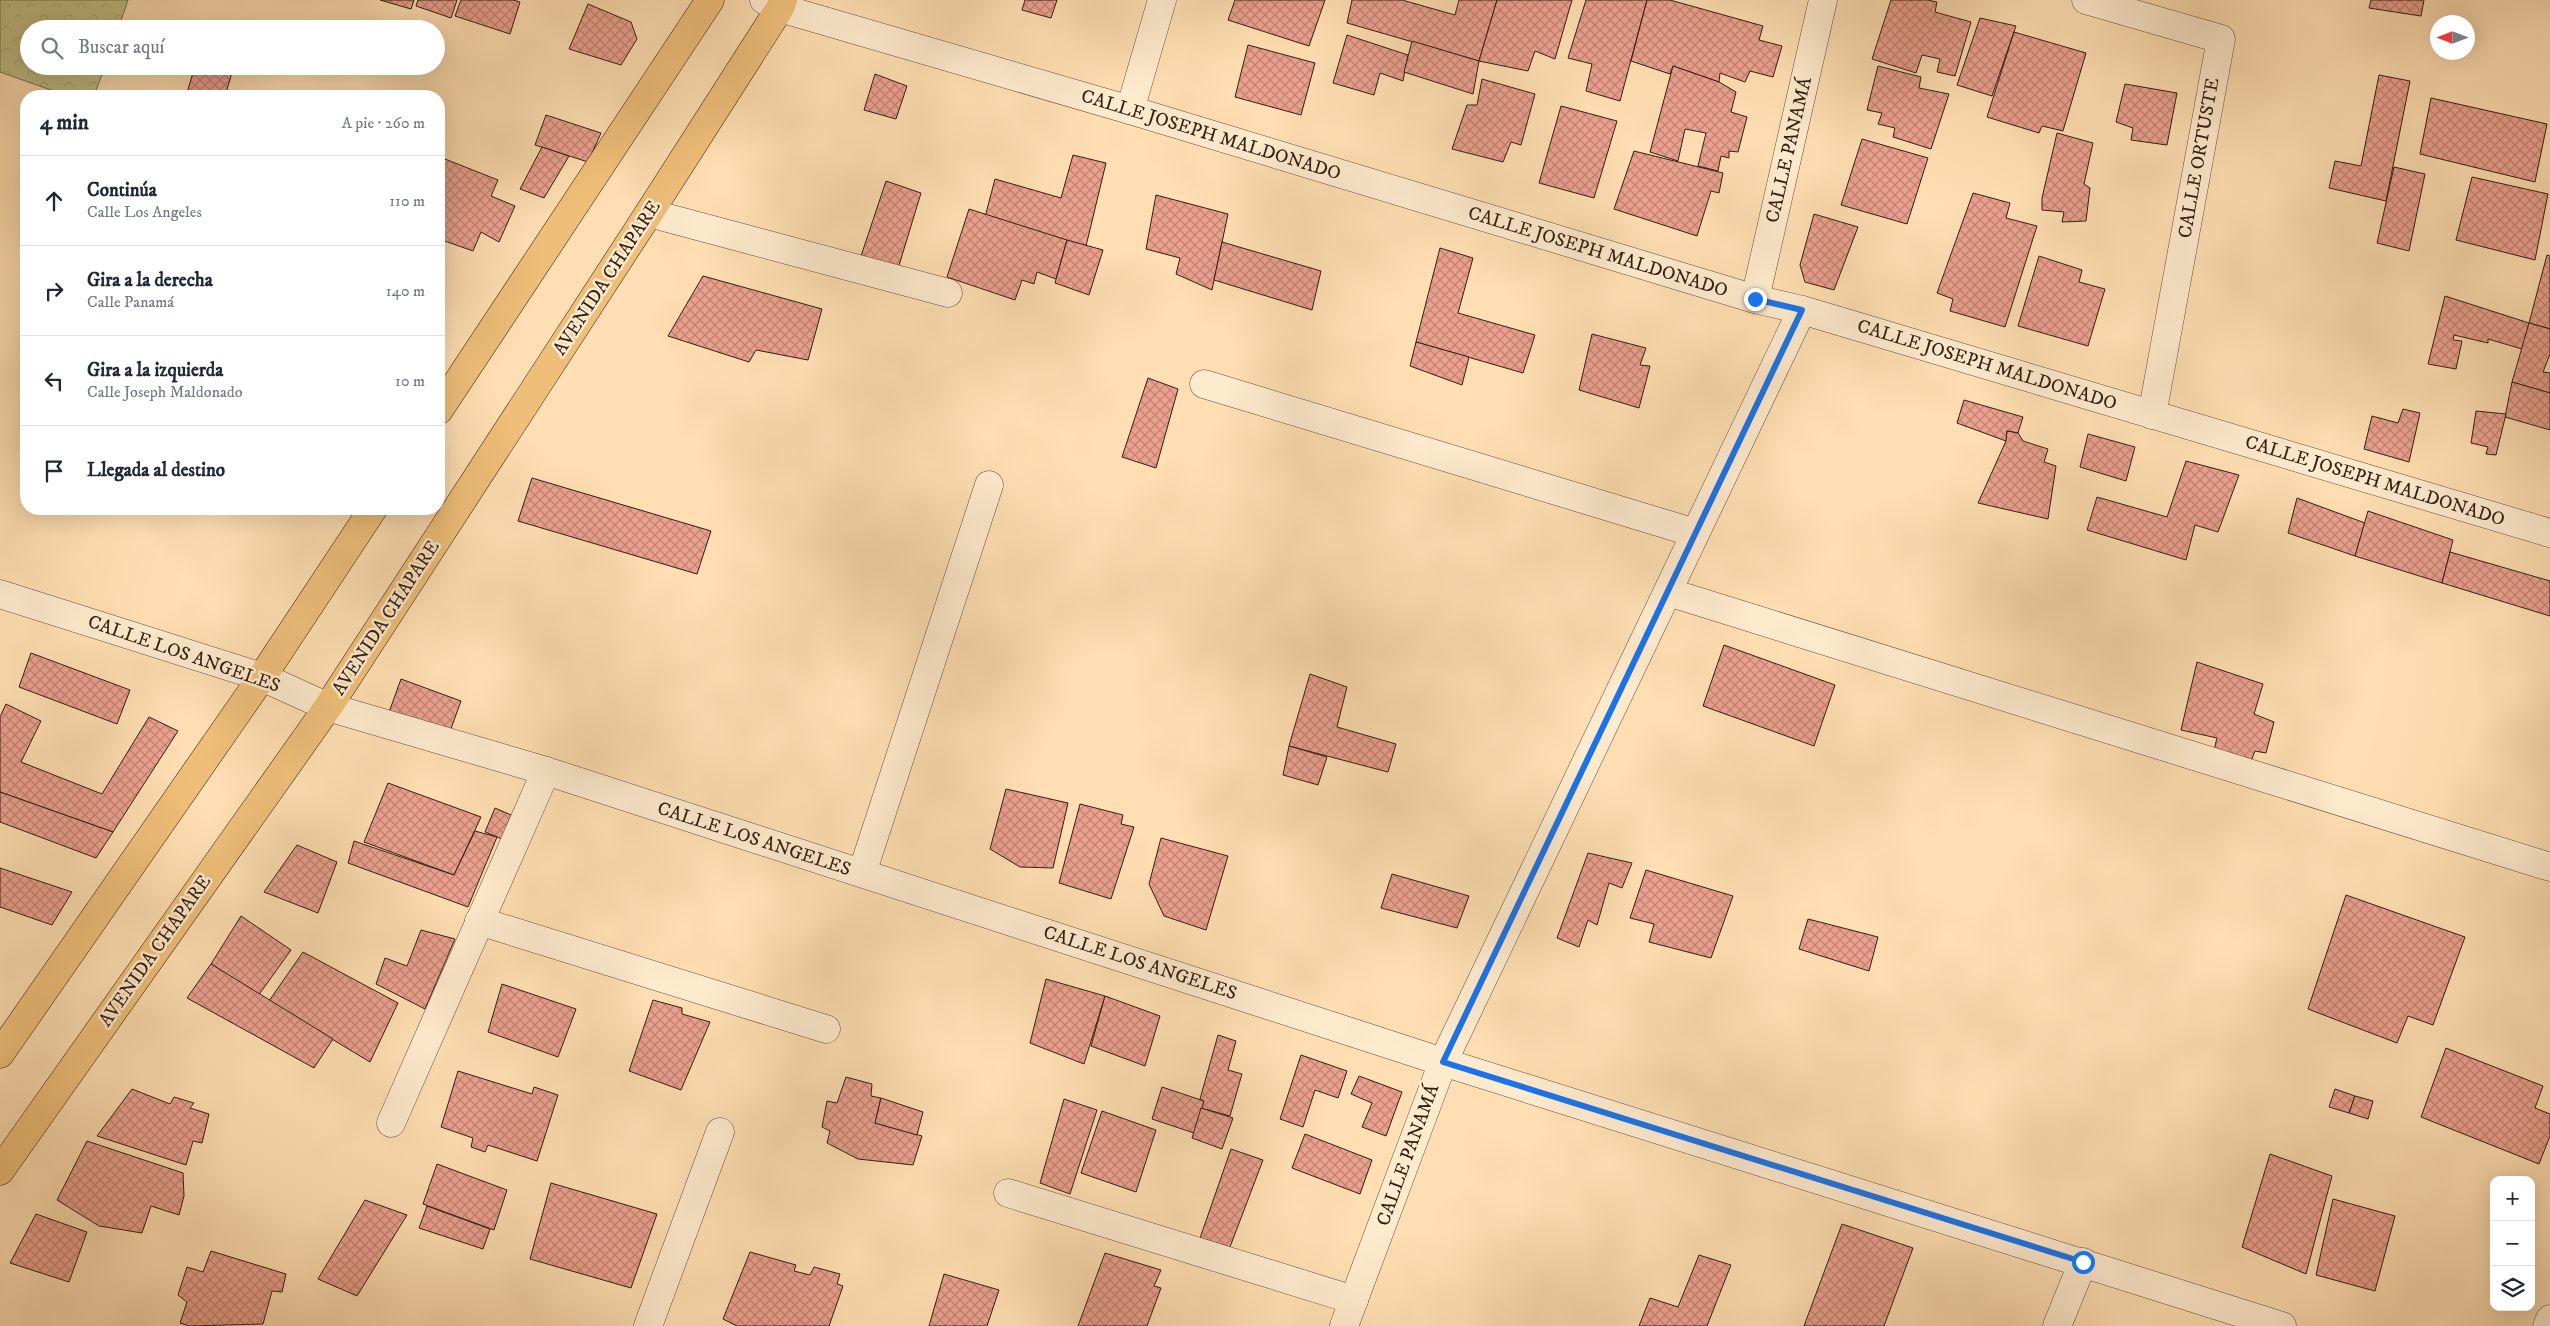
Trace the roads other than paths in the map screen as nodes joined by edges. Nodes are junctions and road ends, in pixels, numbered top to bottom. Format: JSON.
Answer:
{"nodes":[{"id":1,"x":710,"y":0,"type":"edge"},
{"id":2,"x":1162,"y":0,"type":"edge"},
{"id":3,"x":1823,"y":0,"type":"edge"},
{"id":4,"x":2086,"y":0,"type":"edge"},
{"id":5,"x":775,"y":3,"type":"edge"},
{"id":6,"x":1130,"y":110,"type":"junction"},
{"id":7,"x":649,"y":213,"type":"junction"},
{"id":8,"x":948,"y":294,"type":"dead end"},
{"id":9,"x":1755,"y":299,"type":"junction"},
{"id":10,"x":1802,"y":310,"type":"junction"},
{"id":11,"x":1204,"y":384,"type":"dead end"},
{"id":12,"x":445,"y":401,"type":"edge"},
{"id":13,"x":2152,"y":415,"type":"junction"},
{"id":14,"x":989,"y":485,"type":"dead end"},
{"id":15,"x":369,"y":515,"type":"edge"},
{"id":16,"x":1696,"y":533,"type":"junction"},
{"id":17,"x":2550,"y":533,"type":"edge"},
{"id":18,"x":1668,"y":592,"type":"junction"},
{"id":19,"x":0,"y":594,"type":"edge"},
{"id":20,"x":262,"y":677,"type":"junction"},
{"id":21,"x":328,"y":707,"type":"junction"},
{"id":22,"x":546,"y":771,"type":"junction"},
{"id":23,"x":2550,"y":867,"type":"edge"},
{"id":24,"x":862,"y":874,"type":"junction"},
{"id":25,"x":479,"y":921,"type":"junction"},
{"id":26,"x":826,"y":1029,"type":"dead end"},
{"id":27,"x":0,"y":1054,"type":"edge"},
{"id":28,"x":1443,"y":1062,"type":"junction"},
{"id":29,"x":391,"y":1123,"type":"dead end"},
{"id":30,"x":720,"y":1132,"type":"dead end"},
{"id":31,"x":0,"y":1171,"type":"edge"},
{"id":32,"x":1008,"y":1192,"type":"dead end"},
{"id":33,"x":2083,"y":1262,"type":"junction"},
{"id":34,"x":1354,"y":1300,"type":"junction"},
{"id":35,"x":2550,"y":1319,"type":"edge"},
{"id":36,"x":648,"y":1326,"type":"edge"},
{"id":37,"x":1344,"y":1326,"type":"edge"},
{"id":38,"x":2057,"y":1326,"type":"edge"},
{"id":39,"x":2282,"y":1326,"type":"edge"},
{"id":40,"x":2547,"y":1326,"type":"edge"}],
"edges":[{"from":1,"to":12,"type":"main road"},
{"from":2,"to":6,"type":"street"},
{"from":3,"to":9,"type":"street","name":"CALLE PANAMÁ"},
{"from":4,"to":13,"type":"street","name":"CALLE ORTUSTE"},
{"from":5,"to":6,"type":"street","name":"CALLE JOSEPH MALDONADO"},
{"from":5,"to":7,"type":"main road","name":"AVENIDA CHAPARE"},
{"from":6,"to":9,"type":"street","name":"CALLE JOSEPH MALDONADO"},
{"from":7,"to":8,"type":"street"},
{"from":7,"to":21,"type":"main road","name":"AVENIDA CHAPARE"},
{"from":9,"to":10,"type":"street","name":"CALLE JOSEPH MALDONADO"},
{"from":10,"to":13,"type":"street","name":"CALLE JOSEPH MALDONADO"},
{"from":10,"to":16,"type":"street","name":"CALLE PANAMÁ"},
{"from":11,"to":16,"type":"street"},
{"from":13,"to":17,"type":"street","name":"CALLE JOSEPH MALDONADO"},
{"from":14,"to":24,"type":"street"},
{"from":15,"to":20,"type":"main road"},
{"from":16,"to":18,"type":"street","name":"CALLE PANAMÁ"},
{"from":18,"to":23,"type":"street"},
{"from":18,"to":28,"type":"street","name":"CALLE PANAMÁ"},
{"from":19,"to":20,"type":"street","name":"CALLE LOS ANGELES"},
{"from":20,"to":21,"type":"street","name":"CALLE LOS ANGELES"},
{"from":20,"to":27,"type":"main road"},
{"from":21,"to":22,"type":"street","name":"CALLE LOS ANGELES"},
{"from":21,"to":31,"type":"main road","name":"AVENIDA CHAPARE"},
{"from":22,"to":24,"type":"street","name":"CALLE LOS ANGELES"},
{"from":22,"to":25,"type":"street"},
{"from":24,"to":28,"type":"street","name":"CALLE LOS ANGELES"},
{"from":25,"to":26,"type":"street"},
{"from":25,"to":29,"type":"street"},
{"from":28,"to":33,"type":"street","name":"CALLE LOS ANGELES"},
{"from":28,"to":34,"type":"street","name":"CALLE PANAMÁ"},
{"from":30,"to":36,"type":"street"},
{"from":32,"to":34,"type":"street"},
{"from":33,"to":38,"type":"street"},
{"from":33,"to":39,"type":"street","name":"CALLE LOS ANGELES"},
{"from":34,"to":37,"type":"street","name":"CALLE PANAMÁ"},
{"from":35,"to":40,"type":"street"}]}
